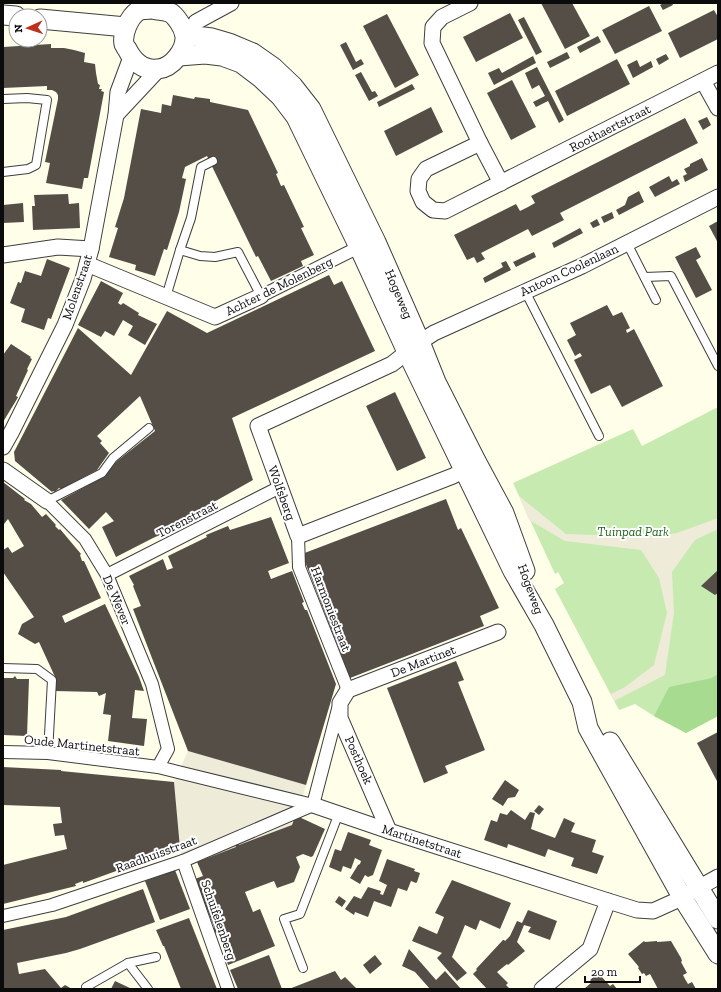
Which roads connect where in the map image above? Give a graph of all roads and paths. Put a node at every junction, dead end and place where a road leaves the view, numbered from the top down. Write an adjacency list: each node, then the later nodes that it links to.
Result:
1 (231, 3): 6 (street)
2 (470, 3): 15 (street)
3 (140, 7): 4 (street); 7 (street)
4 (162, 7): 6 (street)
5 (48, 20): 7 (street)
6 (189, 24): 8 (street); 31 (street, Hogeweg)
7 (127, 43): 9 (street); 14 (street, Molenstraat)
8 (178, 56): 9 (street); 21 (street, Hogeweg)
9 (159, 69): 14 (street)
10 (718, 73): 11 (street, Roothaertstraat)
11 (703, 80): 13 (street); 18 (street, Roothaertstraat)
12 (3, 99): 17 (lane)
13 (718, 108)
14 (116, 115): 22 (street, Molenstraat)
15 (480, 143): 18 (street); 18 (street, Roothaertstraat)
16 (213, 161): 23 (lane)
17 (3, 172)
18 (501, 183)
19 (718, 197): 20 (street, Antoon Coolenlaan)
20 (627, 243): 26 (lane); 27 (street, Antoon Coolenlaan)
21 (359, 247): 28 (street, Achter de Molenberg); 31 (street, Hogeweg)
22 (91, 249): 24 (street); 25 (street, Molenstraat)
23 (180, 250): 28 (lane); 29 (lane)
24 (3, 255)
25 (87, 264): 29 (street, Achter de Molenberg); 35 (street, Molenstraat)
26 (645, 277): 30 (lane); 32 (lane)
27 (525, 291): 31 (street, Antoon Coolenlaan); 34 (lane)
28 (261, 296): 29 (street, Achter de Molenberg)
29 (166, 297)
30 (656, 300)
31 (413, 347): 36 (street, Hogeweg); 38 (street, Wolfsberg)
32 (718, 366)
33 (149, 428): 39 (lane)
34 (598, 436)
35 (3, 447)
36 (470, 465): 40 (street, Wolfsberg); 54 (street, Hogeweg)
37 (3, 470): 39 (street, De Wever)
38 (280, 487): 40 (street, Wolfsberg); 41 (street, Torenstraat)
39 (47, 501): 41 (street, De Wever)
40 (298, 536): 44 (street, Harmoniestraat)
41 (108, 575): 48 (street, De Wever)
42 (498, 632): 44 (street, De Martinet)
43 (3, 668): 47 (lane)
44 (348, 690): 45 (street)
45 (340, 703): 49 (street); 51 (street, Posthoek)
46 (3, 752): 47 (street, Oude Martinetstraat)
47 (48, 753): 48 (street, Oude Martinetstraat)
48 (158, 767): 49 (street, Martinetstraat)
49 (313, 805): 50 (street, Martinetstraat); 52 (street, Raadhuisstraat)
50 (339, 814): 51 (street, Martinetstraat); 61 (lane)
51 (389, 831): 55 (street, Martinetstraat)
52 (183, 861): 56 (street, Raadhuisstraat); 64 (street, Schuifelenberg)
53 (718, 877): 54 (street, Martinetstraat)
54 (690, 892): 55 (street, Martinetstraat); 57 (street); 58 (street)
55 (608, 901): 65 (street)
56 (3, 916)
57 (718, 919)
58 (718, 954)
59 (156, 957): 60 (lane)
60 (128, 963): 62 (lane); 63 (lane)
61 (303, 968)
62 (86, 987)
63 (148, 989)
64 (228, 989)
65 (542, 989)

